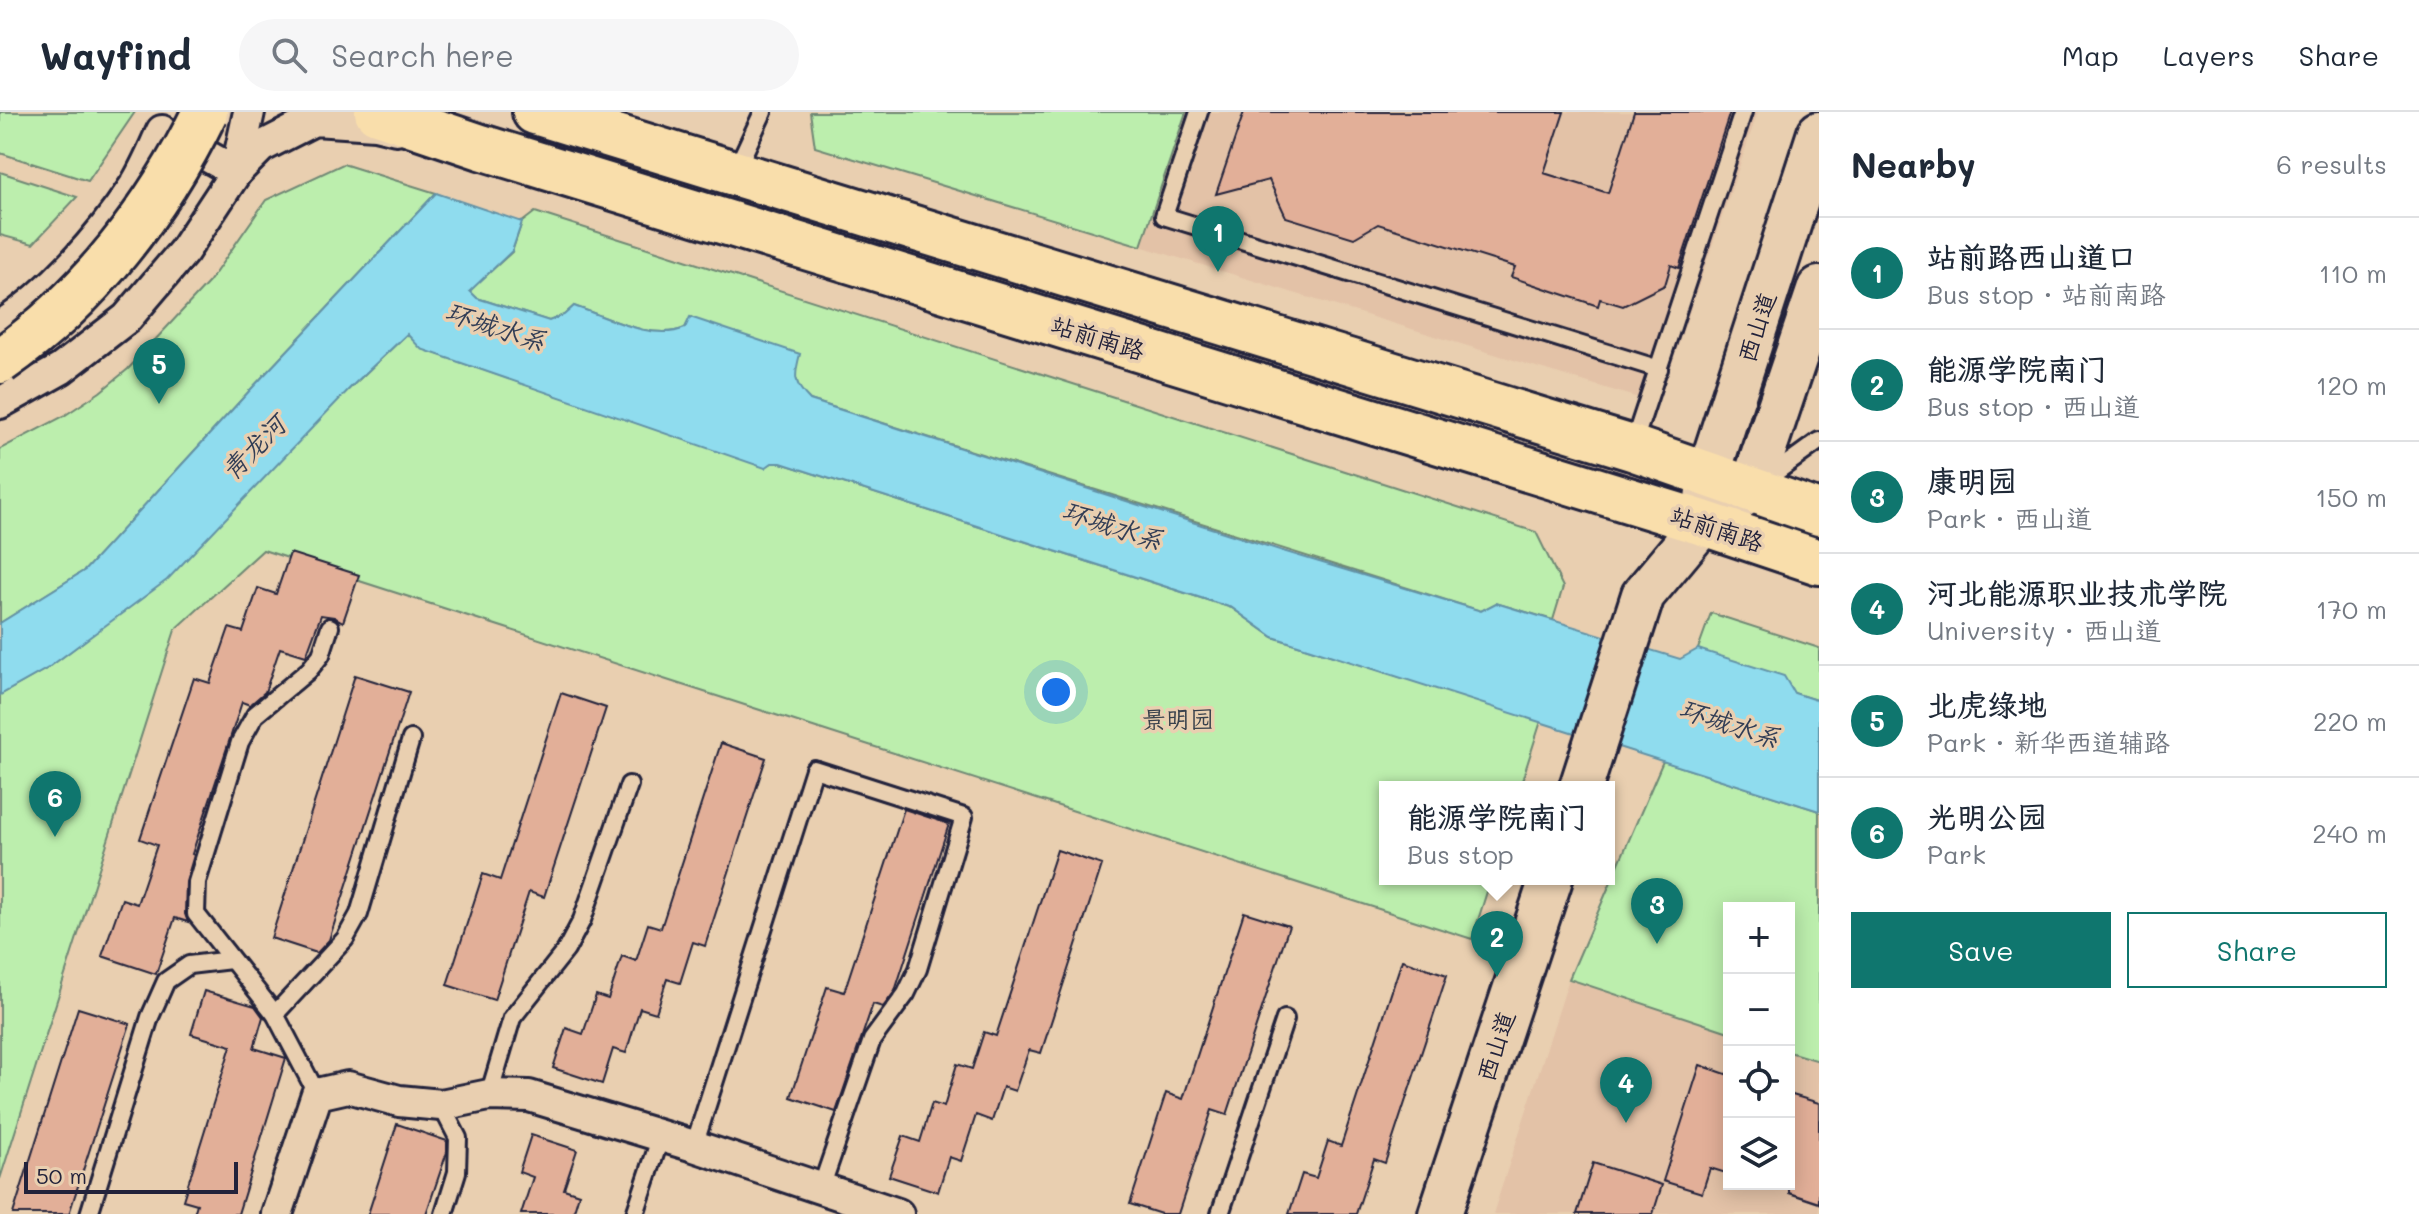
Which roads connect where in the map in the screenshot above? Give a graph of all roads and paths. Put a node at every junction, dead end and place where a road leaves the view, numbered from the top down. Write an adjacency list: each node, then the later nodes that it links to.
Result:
1 (205, 112): 15 (main road, bridge)
2 (249, 112): 11 (street)
3 (377, 112): 10 (main road, 站前南路)
4 (535, 112): 12 (main road, 站前南路)
5 (763, 112): 12 (lane)
6 (1199, 112): 16 (lane)
7 (1743, 112): 16 (lane)
8 (163, 122): 11 (street); 14 (street)
9 (1819, 133): 20 (main road, 西山道)
10 (481, 147): 11 (street); 23 (main road, 站前南路)
11 (236, 172): 17 (street)
12 (734, 175): 19 (main road, 站前南路)
13 (1819, 288): 21 (main road, 西山道)
14 (0, 327)
15 (0, 361)
16 (1659, 369): 19 (lane)
17 (0, 403)
18 (1819, 441): 21 (lane)
19 (1632, 448): 20 (main road, 站前南路)
20 (1709, 472): 21 (main road, 站前南路); 23 (main road, 西山道)
21 (1751, 490): 22 (main road, 站前南路); 23 (main road)
22 (1819, 513)
23 (1703, 523): 24 (main road, 站前南路); 27 (main road)
24 (1819, 562)
25 (330, 627): 30 (lane)
26 (411, 739): 31 (lane)
27 (1584, 781)
28 (629, 785): 34 (lane)
29 (1549, 885): 45 (main road, 西山道)
30 (231, 960): 31 (lane); 39 (lane)
31 (275, 1014): 33 (lane)
32 (1285, 1019): 44 (lane)
33 (317, 1094): 35 (street); 40 (street)
34 (489, 1095): 35 (street); 36 (street)
35 (441, 1105): 41 (lane)
36 (661, 1136): 37 (street); 42 (lane)
37 (694, 1146): 38 (street); 38 (lane)
38 (821, 1188): 43 (street)
39 (89, 1214)
40 (277, 1214)
41 (444, 1214)
42 (635, 1214)
43 (898, 1214)
44 (1220, 1214)
45 (1440, 1214)

